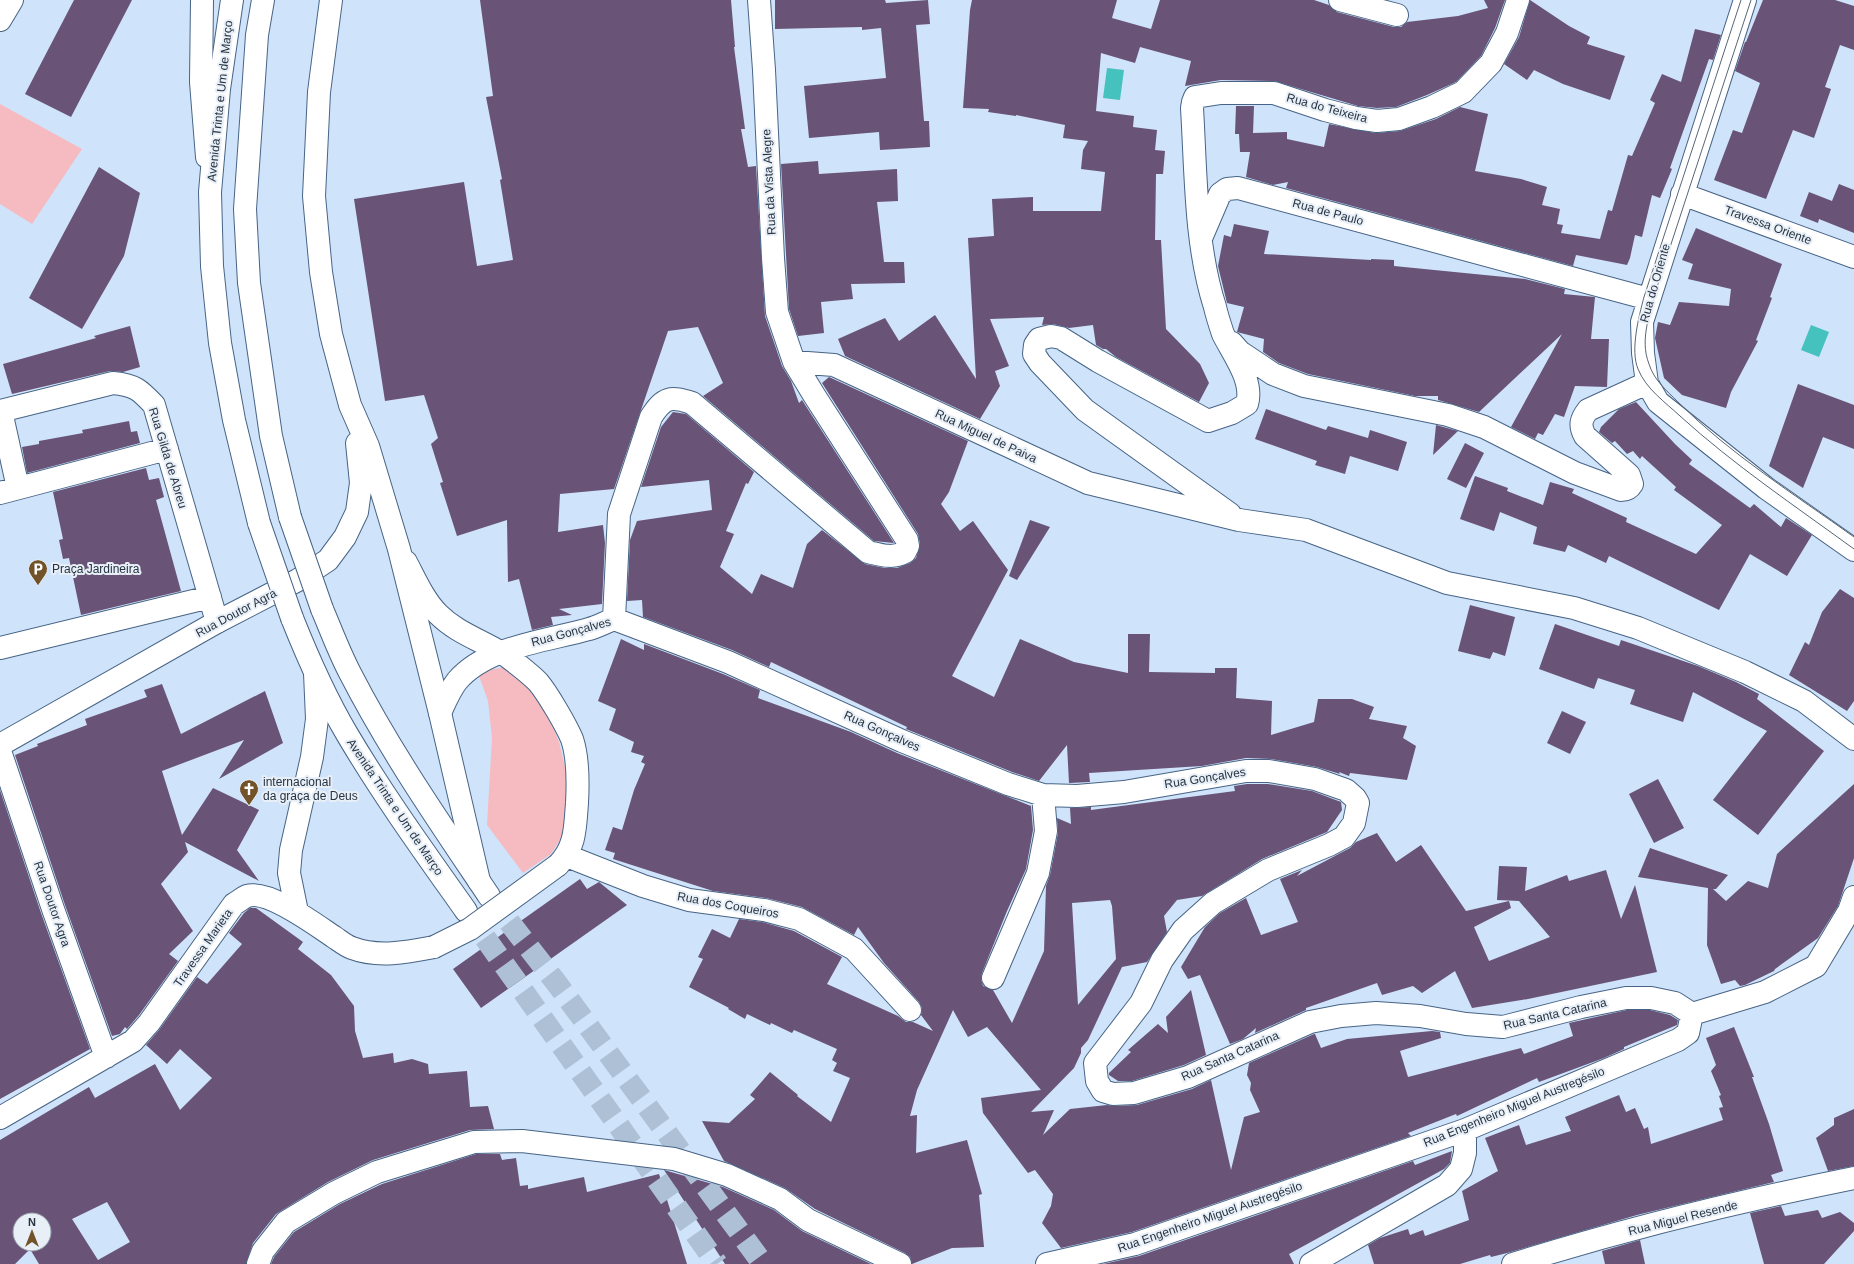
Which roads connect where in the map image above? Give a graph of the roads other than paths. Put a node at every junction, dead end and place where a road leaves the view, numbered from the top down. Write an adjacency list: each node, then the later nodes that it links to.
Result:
1 (12, 0): 11 (street)
2 (202, 0): 12 (street)
3 (232, 0): 12 (street, Avenida Trinta e Um de Março)
4 (263, 0): 33 (street, bridge)
5 (331, 0): 20 (street)
6 (759, 0): 18 (street, Rua da Vista Alegre)
7 (1340, 0): 10 (street)
8 (1518, 0): 14 (street, Rua do Teixeira)
9 (1745, 0): 13 (street, Rua do Oriente)
10 (1397, 15)
11 (0, 20)
12 (210, 192): 32 (street, Avenida Trinta e Um de Março, bridge)
13 (1682, 194): 15 (street, Travessa Oriente); 16 (street, Rua do Oriente)
14 (1201, 240): 16 (street, Rua de Paulo); 17 (street)
15 (1854, 257)
16 (1649, 299): 19 (street, Rua do Oriente)
17 (1222, 332): 19 (street); 24 (street)
18 (794, 362): 24 (street, Rua Miguel de Paiva); 28 (street)
19 (1647, 383): 26 (street, Rua do Oriente)
20 (350, 405): 25 (street); 29 (street, Rua Doutor Agra)
21 (0, 411): 22 (street, Rua Gilda de Abreu); 23 (street)
22 (167, 450): 23 (street); 27 (street, Rua Gilda de Abreu)
23 (9, 490)
24 (1239, 520): 34 (street)
25 (399, 549): 31 (street); 33 (street)
26 (1854, 550)
27 (210, 596): 29 (street, Rua Gilda de Abreu); 30 (street)
28 (614, 619): 31 (street, Rua Gonçalves); 37 (street, Rua Gonçalves)
29 (218, 622): 35 (street, Rua Doutor Agra)
30 (0, 648)
31 (500, 652): 33 (street, Rua Gonçalves); 39 (street)
32 (315, 673): 41 (street, Avenida Trinta e Um de Março); 42 (street)
33 (440, 713)
34 (1854, 739)
35 (0, 745)
36 (0, 751): 46 (street, Rua Doutor Agra)
37 (1044, 795): 38 (street, Rua Gonçalves); 43 (street)
38 (1358, 803): 45 (street, Rua Santa Catarina)
39 (563, 860): 42 (street, bridge); 44 (street, Rua dos Coqueiros)
40 (1854, 898): 45 (street)
41 (466, 911)
42 (297, 912): 46 (street, Travessa Marieta)
43 (993, 978)
44 (910, 1010)
45 (1692, 1014): 48 (street, Rua Engenheiro Miguel Austregésilo)
46 (106, 1057): 47 (street, Travessa Marieta)
47 (0, 1118)
48 (1465, 1130): 52 (street, Rua Engenheiro Miguel Austregésilo); 53 (street)
49 (1854, 1178): 54 (street, Rua Miguel Resende)
50 (258, 1264): 51 (street)
51 (900, 1264)
52 (1047, 1264)
53 (1311, 1264)
54 (1513, 1264)

